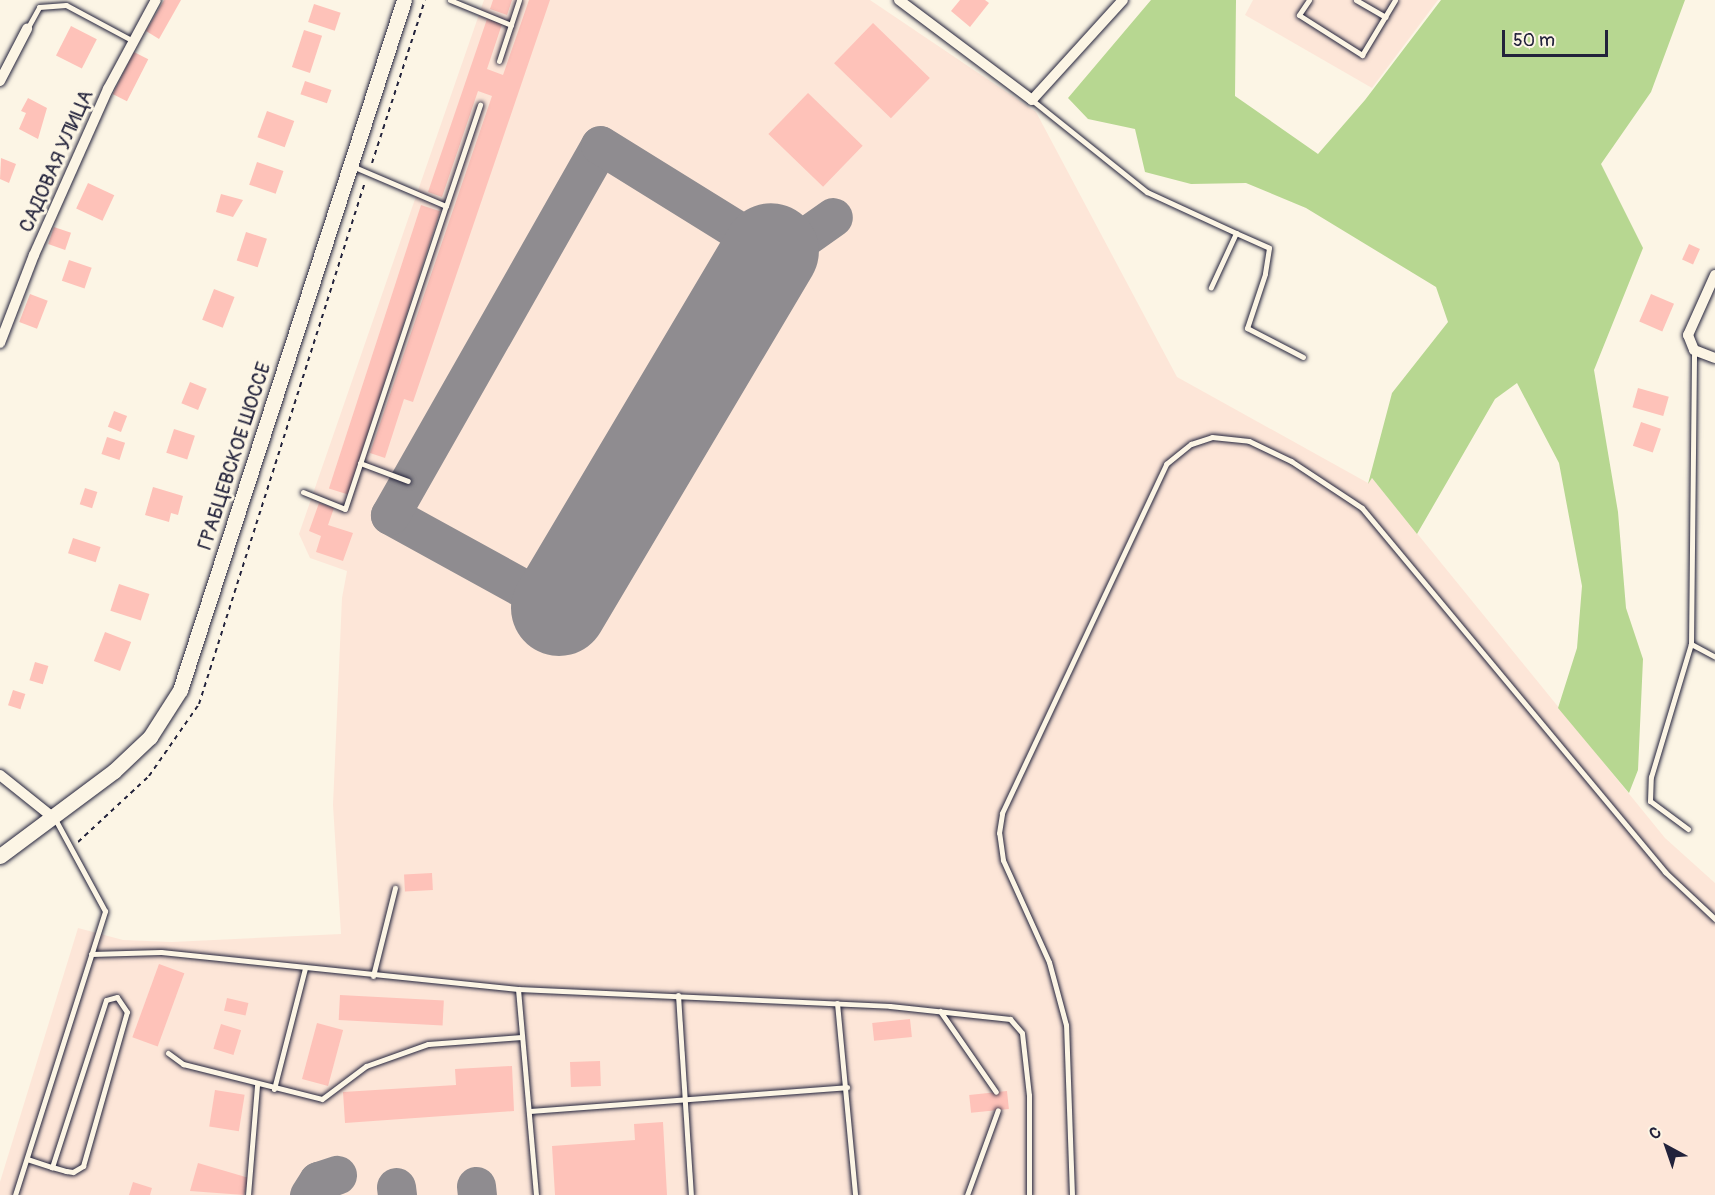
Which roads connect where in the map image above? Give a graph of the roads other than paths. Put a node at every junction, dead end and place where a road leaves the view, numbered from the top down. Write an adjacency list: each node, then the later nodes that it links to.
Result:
1 (44, 0): 11 (lane)
2 (156, 0): 15 (street, САДОВАЯ УЛИЦА)
3 (404, 0): 20 (street, ГРАБЦЕВСКОЕ ШОССЕ)
4 (450, 0): 13 (lane)
5 (519, 0): 13 (lane)
6 (899, 0): 18 (street)
7 (1123, 0): 18 (street)
8 (1309, 0): 12 (lane)
9 (1356, 0): 12 (lane)
10 (1395, 0): 12 (lane)
11 (39, 7): 14 (lane); 15 (lane)
12 (1384, 17)
13 (511, 25): 16 (lane)
14 (27, 29): 17 (street)
15 (133, 41): 25 (street, САДОВАЯ УЛИЦА)
16 (499, 61)
17 (0, 81)
18 (1032, 100): 22 (lane)
19 (480, 105): 21 (lane)
20 (350, 166): 21 (lane); 35 (street, ГРАБЦЕВСКОЕ ШОССЕ)
21 (446, 206): 29 (lane)
22 (1236, 233): 24 (lane); 27 (lane)
23 (1715, 275): 26 (street)
24 (1211, 287)
25 (0, 343)
26 (1694, 350): 28 (street); 32 (lane)
27 (1303, 357)
28 (1715, 358)
29 (360, 463): 30 (lane); 31 (lane)
30 (408, 481)
31 (303, 492)
32 (1691, 644): 33 (lane); 36 (lane)
33 (1715, 657)
34 (0, 775): 35 (street)
35 (55, 819): 37 (street, ГРАБЦЕВСКОЕ ШОССЕ); 40 (lane)
36 (1688, 829)
37 (0, 856)
38 (395, 888): 42 (lane)
39 (1715, 919): 65 (lane)
40 (91, 954): 41 (lane); 56 (lane)
41 (305, 968): 42 (lane); 51 (lane)
42 (373, 976): 43 (lane)
43 (518, 989): 44 (lane); 47 (lane)
44 (678, 995): 45 (lane); 53 (lane)
45 (837, 1003): 46 (lane); 50 (lane)
46 (940, 1011): 52 (lane); 64 (lane)
47 (522, 1037): 51 (lane); 55 (lane)
48 (168, 1053): 49 (lane)
49 (257, 1085): 51 (lane); 59 (lane)
50 (847, 1087): 53 (lane); 62 (lane)
51 (274, 1089)
52 (996, 1092)
53 (682, 1101): 55 (lane); 61 (lane)
54 (998, 1110): 63 (lane)
55 (529, 1111): 60 (lane)
56 (27, 1159): 57 (lane); 58 (lane)
57 (52, 1167): 57 (lane)
58 (15, 1195)
59 (248, 1195)
60 (536, 1195)
61 (691, 1195)
62 (855, 1195)
63 (967, 1195)
64 (1029, 1195)
65 (1072, 1195)

